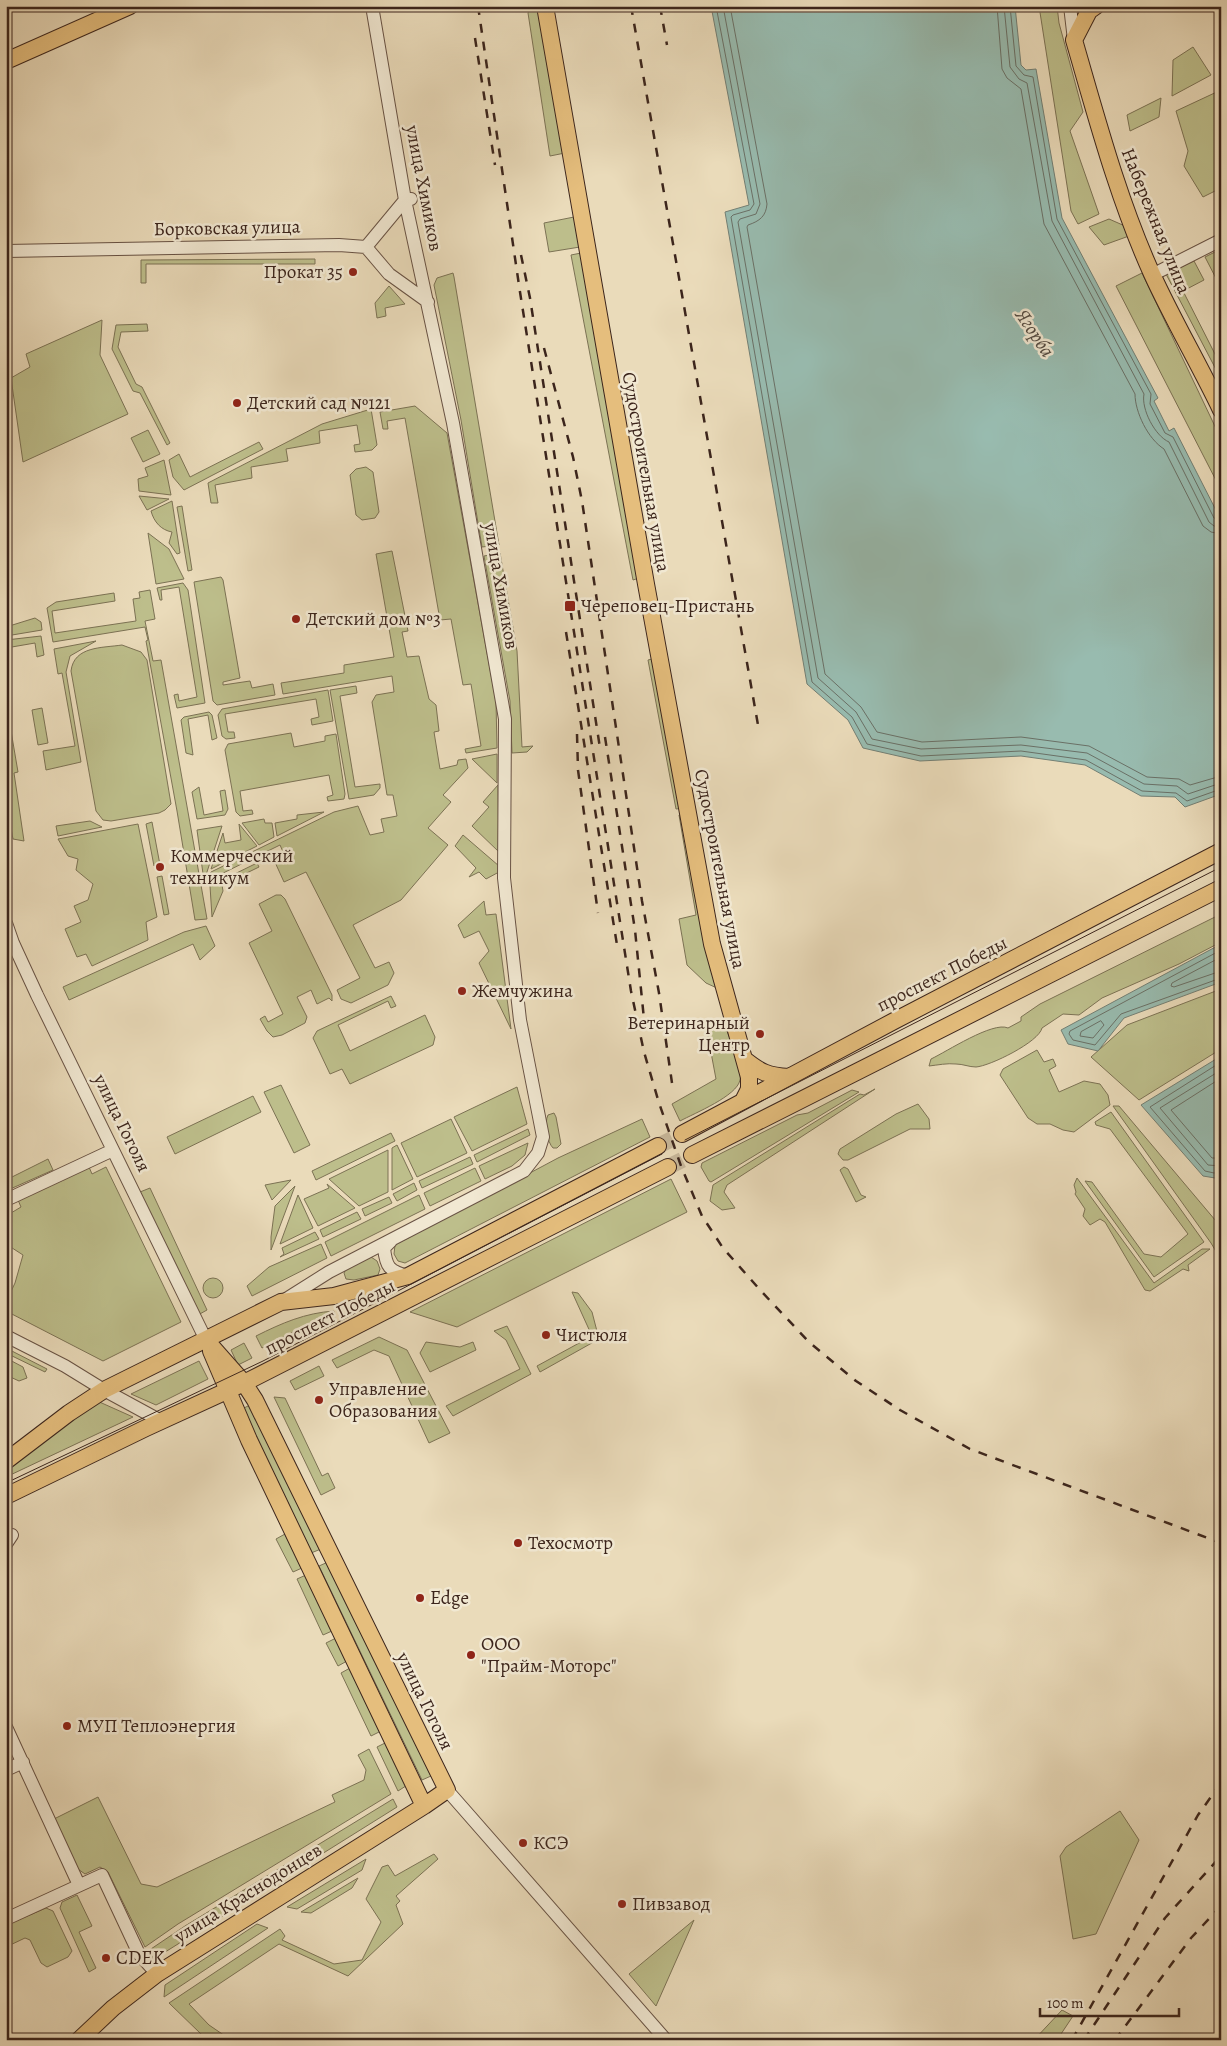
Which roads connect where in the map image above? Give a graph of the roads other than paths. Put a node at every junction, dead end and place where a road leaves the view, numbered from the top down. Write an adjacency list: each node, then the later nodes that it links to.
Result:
1 (130, 6): 7 (main road)
2 (372, 6): 8 (street, улица Химиков)
3 (546, 6): 18 (main road, Судостроительная улица)
4 (1070, 6): 6 (street)
5 (1096, 6): 6 (main road)
6 (1074, 40): 12 (main road, Набережная улица)
7 (6, 61)
8 (409, 200): 10 (street); 13 (street, улица Химиков)
9 (1221, 240): 12 (street)
10 (366, 247): 11 (street, Борковская улица); 13 (street)
11 (6, 251)
12 (1152, 275): 14 (main road, Набережная улица)
13 (428, 302): 27 (street, улица Химиков)
14 (1221, 410)
15 (1221, 851): 19 (main road, проспект Победы)
16 (1221, 888): 24 (main road)
17 (6, 923): 23 (street, улица Гоголя)
18 (744, 1059): 19 (main road); 20 (main road, Судостроительная улица)
19 (789, 1077): 20 (main road, проспект Победы)
20 (743, 1101): 21 (main road, проспект Победы)
21 (682, 1134)
22 (658, 1146): 28 (main road, проспект Победы)
23 (114, 1150): 26 (street); 31 (street, улица Гоголя)
24 (692, 1154)
25 (668, 1167): 32 (main road, проспект Победы)
26 (6, 1200)
27 (391, 1241): 28 (street); 29 (street)
28 (408, 1276): 29 (main road, проспект Победы)
29 (281, 1302): 31 (main road, проспект Победы)
30 (6, 1336): 33 (street)
31 (206, 1340): 32 (main road, улица Гоголя); 33 (main road, проспект Победы); 34 (main road, улица Гоголя)
32 (244, 1383): 34 (main road, проспект Победы); 38 (main road, улица Гоголя)
33 (104, 1390): 35 (street); 36 (main road, проспект Победы)
34 (227, 1391): 35 (main road, проспект Победы); 39 (main road, улица Гоголя)
35 (161, 1421): 37 (main road, проспект Победы)
36 (6, 1461)
37 (6, 1496)
38 (330, 1552): 39 (main road); 43 (main road, улица Гоголя)
39 (308, 1563): 44 (main road, улица Гоголя)
40 (6, 1726): 41 (street)
41 (23, 1762): 42 (street); 45 (street)
42 (6, 1770)
43 (446, 1790): 44 (main road, улица Краснодонцев); 49 (street, улица Гоголя)
44 (424, 1806): 47 (main road, улица Краснодонцев)
45 (78, 1886): 46 (street); 47 (street)
46 (6, 1919)
47 (157, 1974): 48 (main road, улица Краснодонцев)
48 (79, 2040)
49 (666, 2040)

